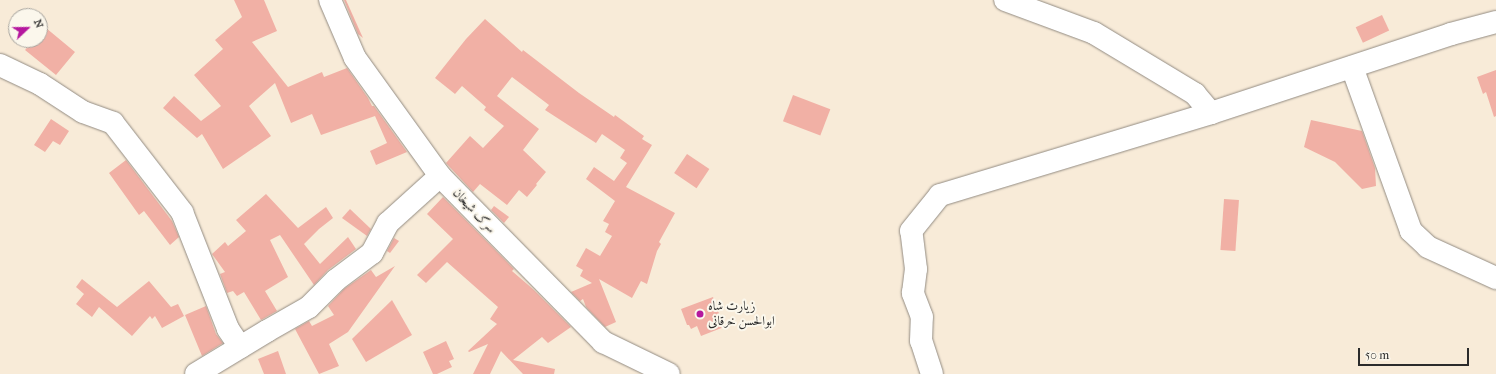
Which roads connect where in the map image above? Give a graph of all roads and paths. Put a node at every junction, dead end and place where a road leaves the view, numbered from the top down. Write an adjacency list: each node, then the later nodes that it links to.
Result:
1 (330, 0): 9 (street, سرک شیخان)
2 (1005, 0): 8 (street)
3 (1496, 22): 5 (street)
4 (1496, 33): 5 (street)
5 (1451, 34): 7 (street)
6 (0, 65): 11 (street)
7 (1352, 67): 8 (street); 10 (street)
8 (1211, 113): 14 (street)
9 (440, 176): 11 (street); 13 (street, سرک شیخان)
10 (1496, 278)
11 (240, 347): 12 (street)
12 (196, 374)
13 (669, 374)
14 (932, 374)

